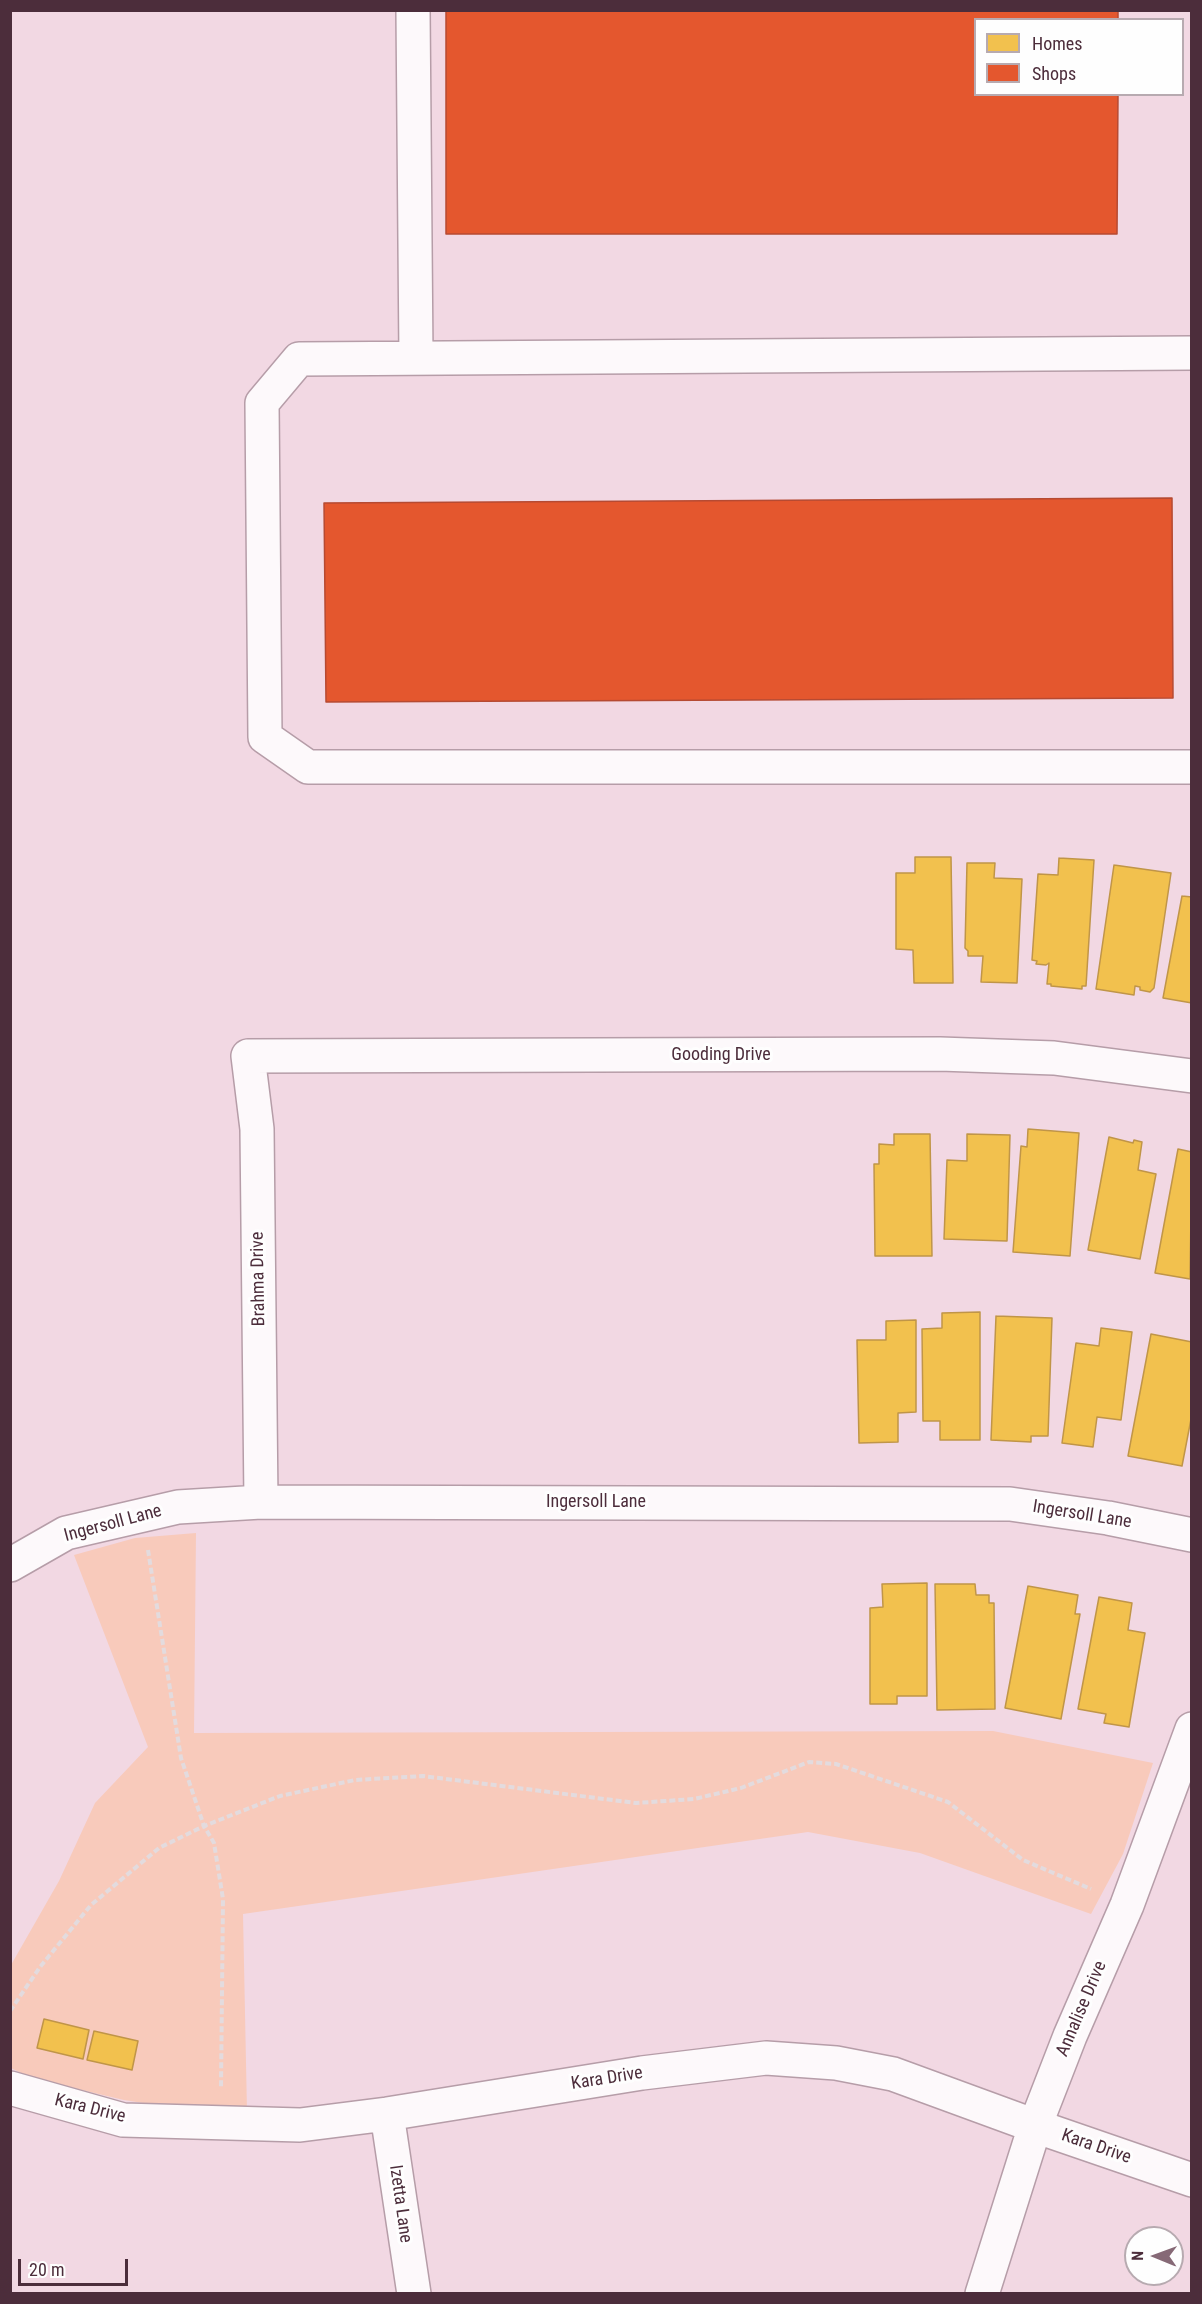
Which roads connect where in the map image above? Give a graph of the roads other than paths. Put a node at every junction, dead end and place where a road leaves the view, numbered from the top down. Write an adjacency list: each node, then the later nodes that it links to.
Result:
1 (413, 10): 3 (street)
2 (1191, 353): 3 (street)
3 (416, 358): 4 (street)
4 (1191, 767)
5 (248, 1056): 6 (street, Gooding Drive); 7 (street, Brahma Drive)
6 (1191, 1076)
7 (261, 1502): 8 (street, Ingersoll Lane); 9 (street, Ingersoll Lane)
8 (1191, 1535)
9 (10, 1565)
10 (1191, 1729): 13 (street, Annalise Drive)
11 (10, 2088): 12 (street, Kara Drive)
12 (387, 2114): 13 (street, Kara Drive); 15 (street, Izetta Lane)
13 (1035, 2126): 14 (street, Kara Drive); 16 (street, Annalise Drive)
14 (1191, 2180)
15 (414, 2294)
16 (982, 2294)

